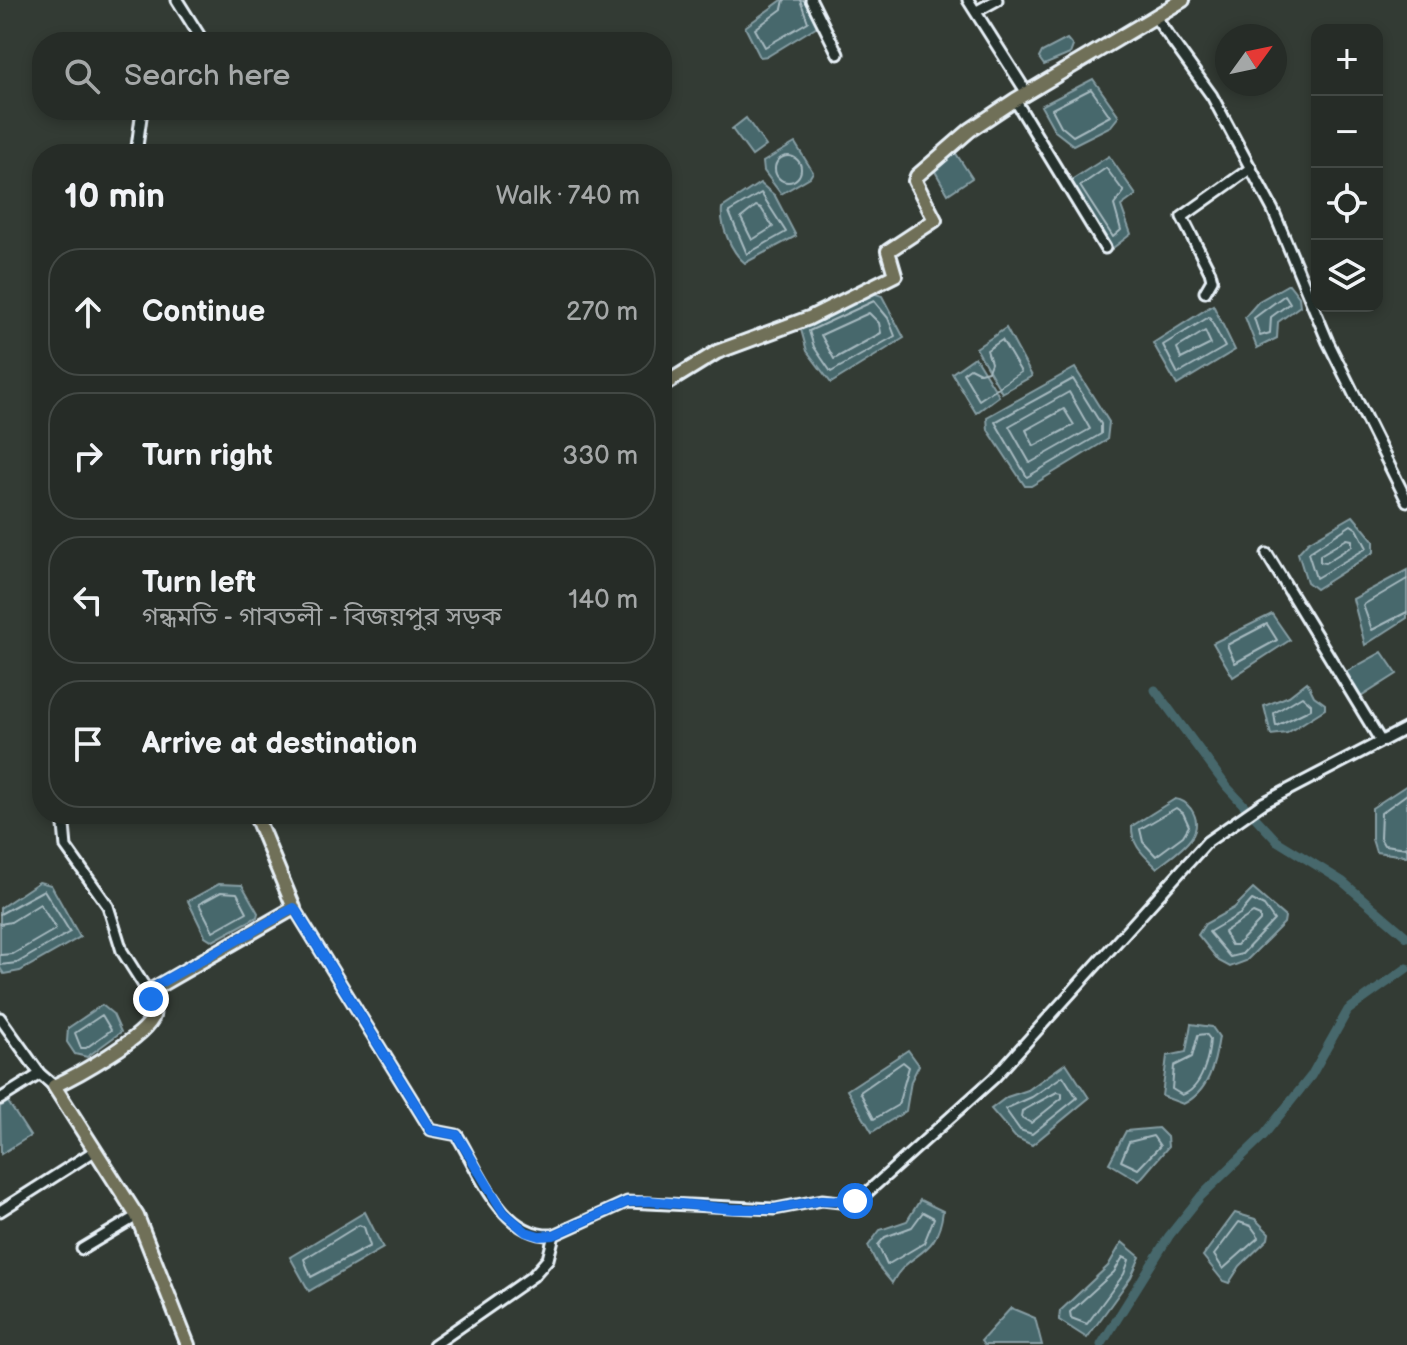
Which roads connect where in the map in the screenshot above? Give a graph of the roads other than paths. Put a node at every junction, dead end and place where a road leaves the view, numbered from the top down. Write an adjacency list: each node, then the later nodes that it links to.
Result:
1 (177, 0): 8 (street)
2 (811, 0): 9 (street)
3 (968, 0): 6 (street)
4 (997, 0): 6 (street)
5 (1183, 0): 7 (main road)
6 (977, 11): 10 (street)
7 (1155, 17): 10 (main road); 13 (street)
8 (197, 32)
9 (838, 54)
10 (1021, 96): 14 (street); 16 (main road)
11 (141, 120): 12 (street)
12 (137, 144)
13 (1251, 168): 15 (street); 17 (street)
14 (1105, 248)
15 (1205, 292)
16 (672, 380)
17 (1407, 501)
18 (1267, 554): 20 (street)
19 (1407, 728): 20 (street)
20 (1380, 740): 32 (street)
21 (64, 824): 24 (street)
22 (259, 824): 23 (main road)
23 (294, 908): 24 (main road); 32 (street)
24 (148, 992): 27 (main road)
25 (0, 1018): 26 (street)
26 (40, 1074): 27 (street); 28 (street)
27 (54, 1086): 29 (main road)
28 (0, 1099)
29 (96, 1150): 30 (street); 31 (main road)
30 (0, 1211)
31 (137, 1216): 33 (street); 34 (main road)
32 (554, 1235): 35 (street)
33 (82, 1249)
34 (188, 1345)
35 (434, 1345)

